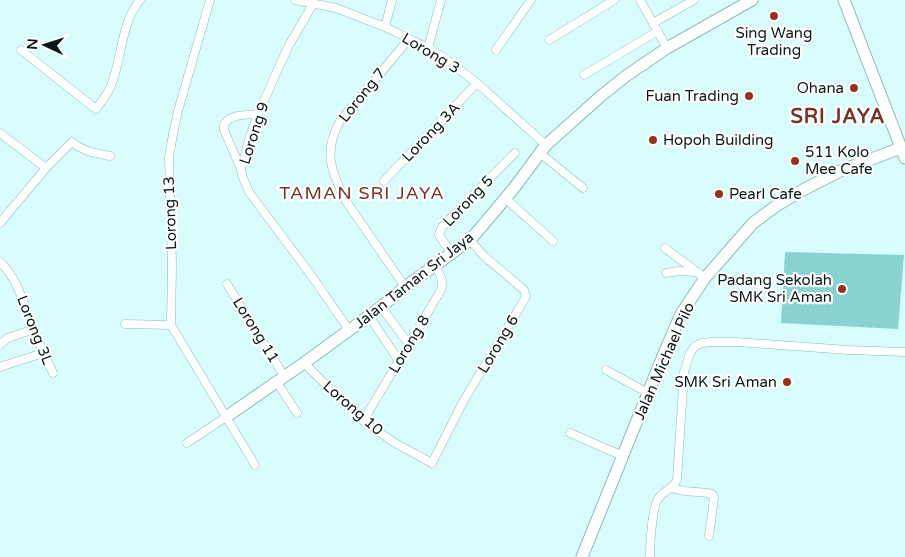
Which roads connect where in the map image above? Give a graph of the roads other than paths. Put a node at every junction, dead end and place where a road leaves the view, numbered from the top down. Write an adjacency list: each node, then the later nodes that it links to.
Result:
1 (140, 0): 22 (street)
2 (210, 0): 51 (street, Lorong 13)
3 (295, 0): 13 (street, Lorong 3)
4 (339, 0): 14 (street)
5 (392, 0): 16 (street)
6 (441, 0): 20 (street)
7 (531, 0): 23 (street)
8 (614, 0): 19 (street)
9 (640, 0): 15 (street)
10 (694, 0): 15 (street)
11 (752, 0): 21 (street, Jalan Taman Sri Jaya)
12 (844, 0): 30 (street)
13 (313, 4): 14 (street, Lorong 3); 26 (street, Lorong 9)
14 (336, 8): 16 (street, Lorong 3)
15 (653, 23): 17 (street)
16 (385, 27): 18 (street, Lorong 3)
17 (658, 31): 21 (street); 24 (street)
18 (409, 39): 20 (street, Lorong 3); 47 (street, Lorong 7)
19 (550, 40)
20 (428, 48): 25 (street, Lorong 3)
21 (667, 48): 28 (street, Jalan Taman Sri Jaya)
22 (21, 50)
23 (496, 50)
24 (584, 76)
25 (478, 83): 28 (street, Lorong 3); 34 (street, Lorong 3A)
26 (258, 114): 33 (street, Lorong 9); 33 (street)
27 (0, 132): 32 (street)
28 (543, 150): 35 (street, Lorong 3); 36 (street, Jalan Taman Sri Jaya)
29 (515, 153): 41 (street, Lorong 5)
30 (903, 153): 45 (street, Jalan Michael Pilo)
31 (110, 156): 32 (street)
32 (46, 168): 37 (street)
33 (241, 169): 53 (street, Lorong 9)
34 (384, 181)
35 (583, 188)
36 (505, 198): 38 (street, Jalan Taman Sri Jaya); 39 (street)
37 (0, 223)
38 (470, 240): 41 (street, Jalan Taman Sri Jaya); 71 (street, Lorong 6)
39 (553, 241)
40 (664, 248): 45 (street)
41 (451, 253): 43 (street, Jalan Taman Sri Jaya)
42 (0, 262): 52 (street, Lorong 3L)
43 (435, 265): 47 (street, Jalan Taman Sri Jaya); 55 (street, Lorong 8)
44 (666, 273): 45 (street)
45 (700, 275): 64 (street, Jalan Michael Pilo)
46 (227, 284): 63 (street, Lorong 11)
47 (405, 287): 48 (street, Jalan Taman Sri Jaya)
48 (381, 307): 49 (street, Jalan Taman Sri Jaya); 55 (street)
49 (368, 316): 53 (street, Jalan Taman Sri Jaya); 58 (street)
50 (125, 324): 51 (street)
51 (171, 324): 66 (street)
52 (34, 329): 54 (street); 57 (street, Lorong 3L)
53 (349, 330): 59 (street, Jalan Taman Sri Jaya)
54 (0, 344)
55 (409, 344): 58 (street, Lorong 8)
56 (905, 352): 73 (street)
57 (44, 353): 60 (street); 62 (street, Lorong 3L)
58 (399, 361): 67 (street, Lorong 8)
59 (304, 363): 63 (street, Jalan Taman Sri Jaya); 67 (street, Lorong 10)
60 (0, 367)
61 (606, 370): 64 (street)
62 (53, 373)
63 (280, 378): 65 (street, Lorong 11); 66 (street, Jalan Taman Sri Jaya)
64 (648, 393): 70 (street, Jalan Michael Pilo)
65 (297, 414)
66 (226, 417): 69 (street); 72 (street)
67 (363, 421): 71 (street, Lorong 10)
68 (570, 433): 70 (street)
69 (187, 443)
70 (623, 456): 75 (street, Jalan Michael Pilo)
71 (432, 463)
72 (255, 465)
73 (671, 488): 74 (street); 76 (street)
74 (709, 536)
75 (582, 557)
76 (650, 557)

